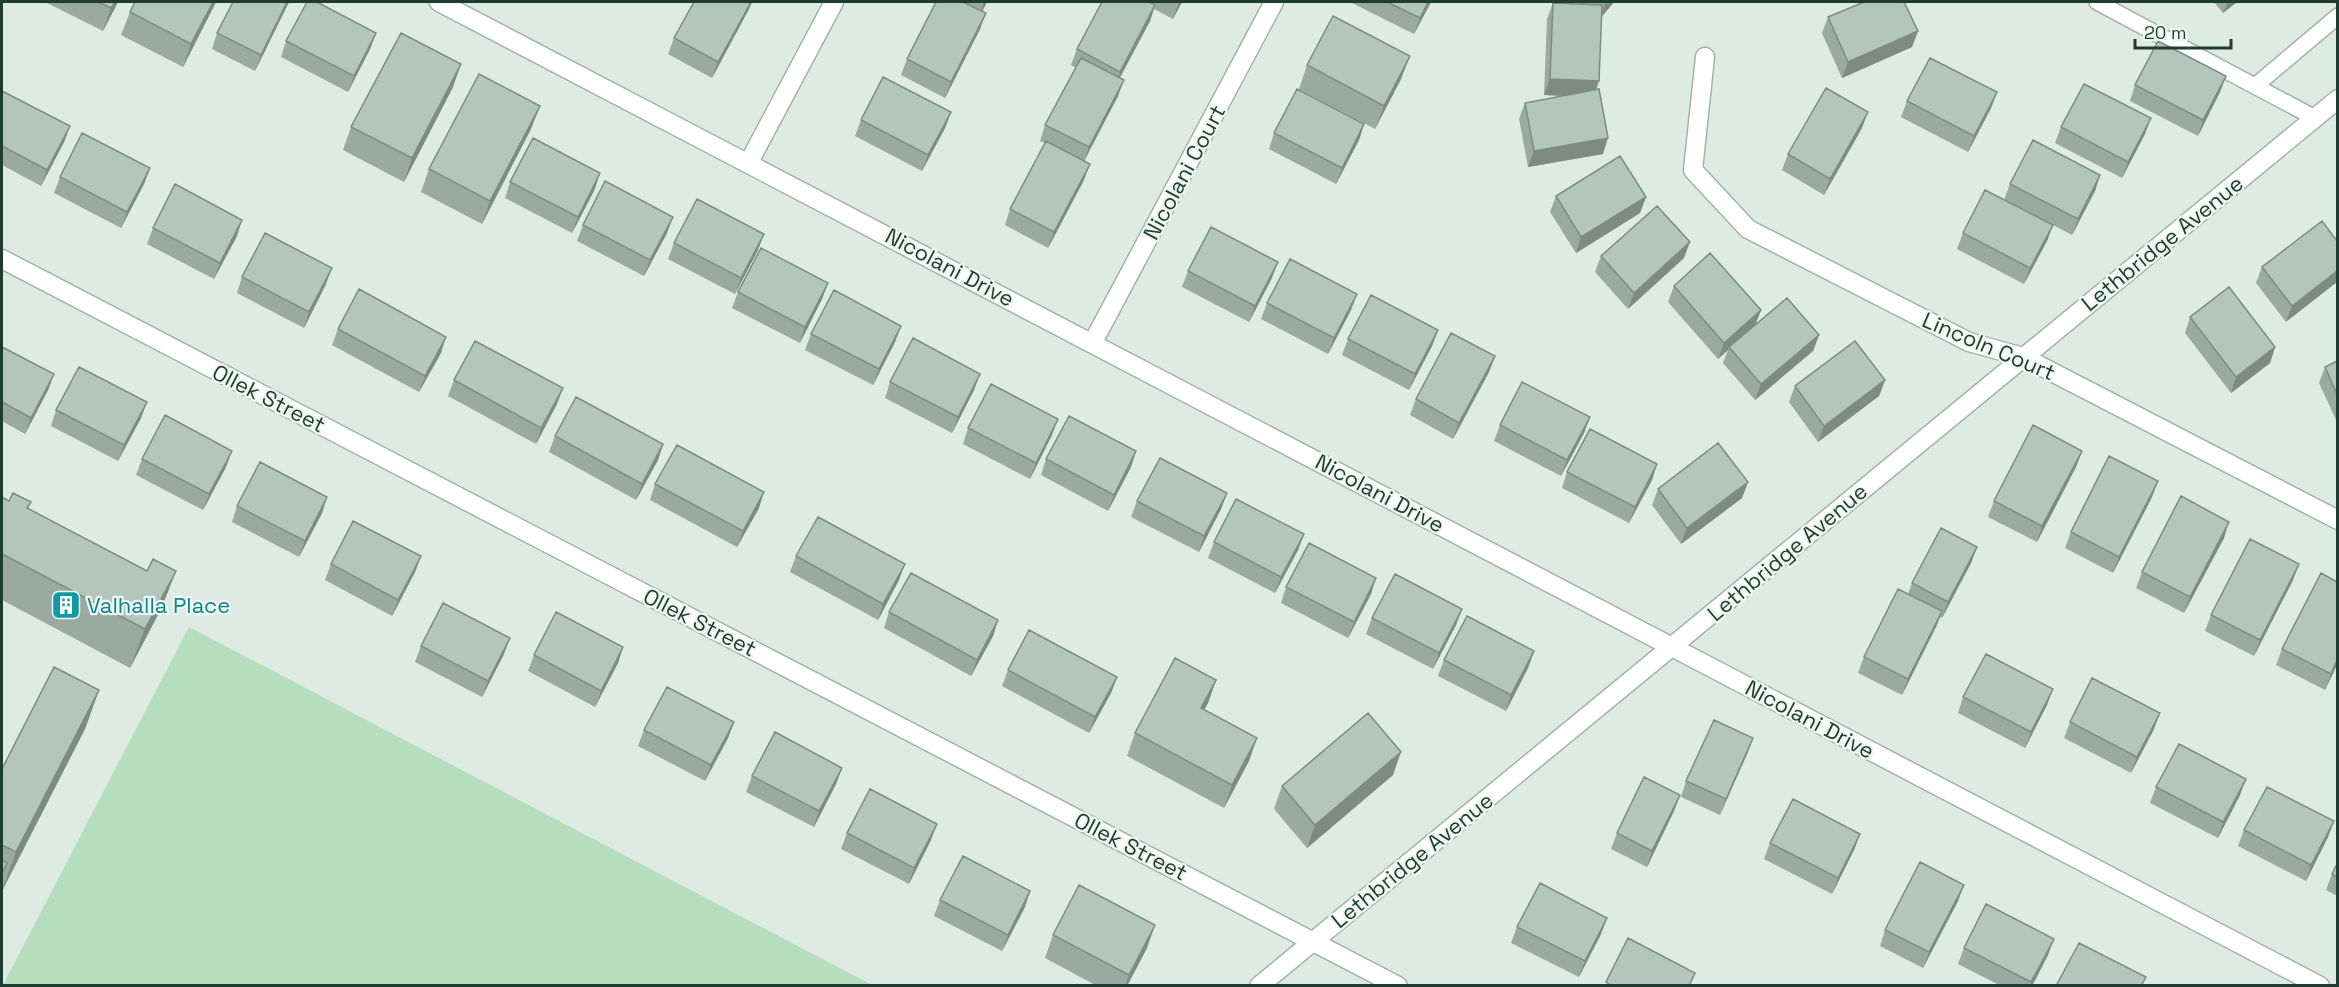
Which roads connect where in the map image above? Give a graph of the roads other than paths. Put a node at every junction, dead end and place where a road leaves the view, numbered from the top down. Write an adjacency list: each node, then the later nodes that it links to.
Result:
1 (439, 2): 10 (street, Nicolani Drive)
2 (834, 2): 10 (street)
3 (1274, 2): 12 (street, Nicolani Court)
4 (2097, 2): 7 (lane)
5 (2337, 16): 7 (lane)
6 (1705, 57): 13 (street, Lincoln Court)
7 (2255, 86): 9 (lane)
8 (2337, 99): 9 (street, Lethbridge Avenue)
9 (2315, 118): 13 (street, Lethbridge Avenue)
10 (749, 162): 12 (street, Nicolani Drive)
11 (2, 259): 16 (street, Ollek Street)
12 (1093, 342): 15 (street, Nicolani Drive)
13 (2024, 357): 14 (street, Lincoln Court); 15 (street, Lethbridge Avenue)
14 (2337, 520)
15 (1672, 646): 16 (street, Lethbridge Avenue); 19 (street, Nicolani Drive)
16 (1313, 941): 17 (street, Lethbridge Avenue); 18 (street, Ollek Street)
17 (1259, 986)
18 (1398, 986)
19 (2320, 986)

